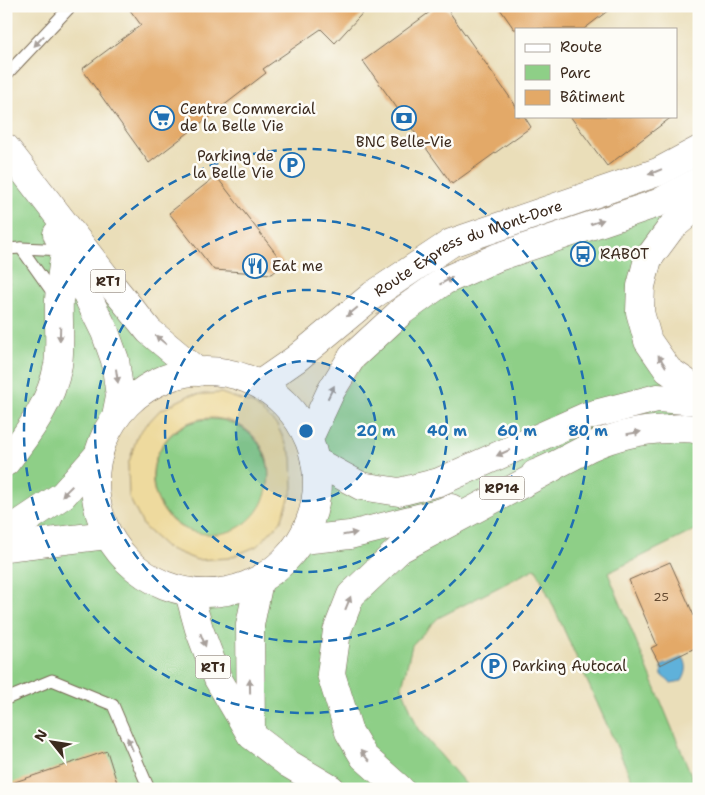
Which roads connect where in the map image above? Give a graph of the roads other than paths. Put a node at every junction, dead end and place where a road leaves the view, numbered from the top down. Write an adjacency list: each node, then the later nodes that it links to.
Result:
1 (72, 6): 2 (lane, one-way to 2)
2 (6, 75)
3 (6, 148): 5 (main road, RT1)
4 (699, 150): 13 (main road, Route Express du Mont-Dore, one-way to 13)
5 (30, 179): 10 (main road, RT1); 12 (main road, RT1, one-way to 5)
6 (699, 181): 18 (main road, Route Express du Mont-Dore, one-way to 6)
7 (699, 204): 14 (main road, one-way to 7)
8 (21, 248): 9 (lane); 10 (lane); 11 (lane)
9 (6, 249)
10 (65, 250): 11 (main road); 16 (main road, RT1, one-way to 16)
11 (59, 301): 20 (main road, one-way to 20)
12 (198, 372): 13 (main road); 16 (main road)
13 (260, 384): 18 (main road)
14 (699, 391)
15 (699, 401): 18 (main road, RP14, one-way to 18)
16 (116, 416): 19 (main road)
17 (699, 430): 21 (main road, RP14, one-way to 17)
18 (313, 449): 24 (main road)
19 (99, 454): 22 (main road, one-way to 22); 23 (main road)
20 (6, 462)
21 (552, 468): 24 (main road, RP14, one-way to 21); 32 (main road, one-way to 21)
22 (6, 529)
23 (107, 535): 25 (main road); 27 (main road)
24 (302, 540): 26 (main road)
25 (6, 547)
26 (259, 581): 27 (main road); 29 (main road, RT1, one-way to 26)
27 (189, 593): 29 (main road, RT1, one-way to 29)
28 (6, 699): 30 (lane, one-way to 28)
29 (251, 735): 31 (main road, RT1)
30 (149, 789)
31 (331, 789)
32 (400, 789)

